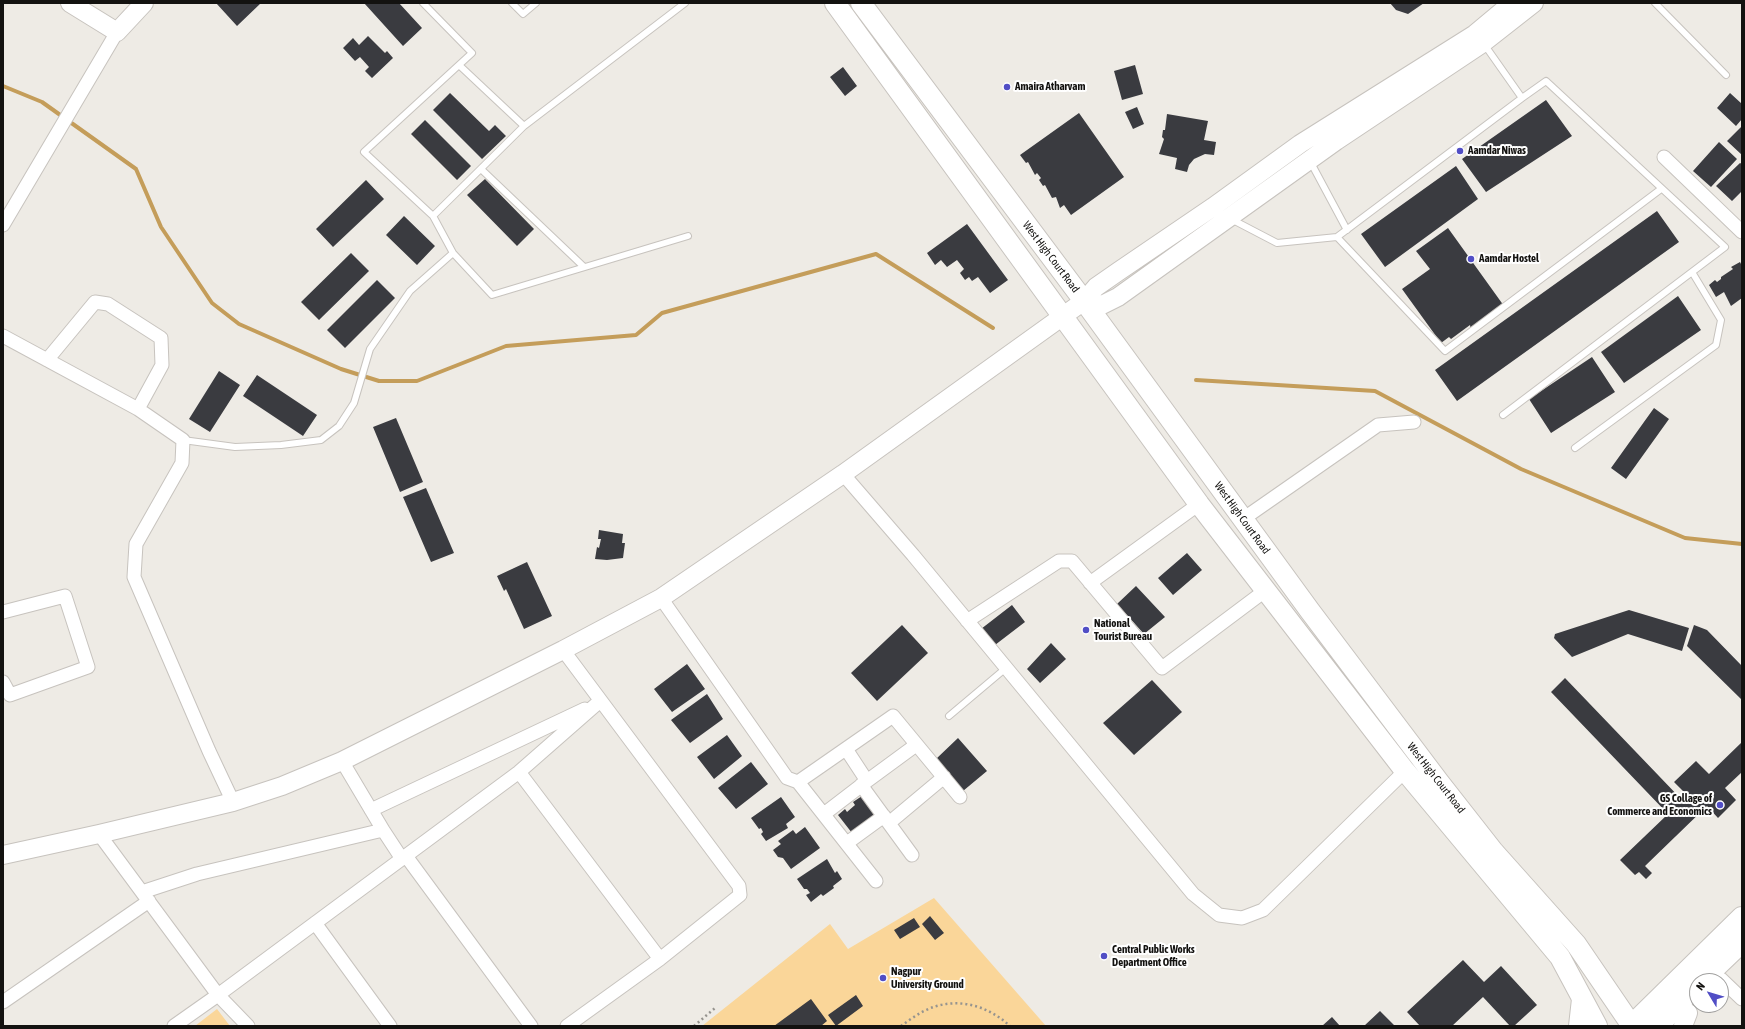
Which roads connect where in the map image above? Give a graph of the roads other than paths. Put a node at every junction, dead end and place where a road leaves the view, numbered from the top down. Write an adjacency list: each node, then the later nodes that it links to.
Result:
1 (70, 3): 12 (main road)
2 (144, 3): 12 (main road)
3 (423, 3): 14 (lane)
4 (512, 3): 5 (lane)
5 (536, 3)
6 (686, 3): 17 (lane)
7 (835, 3): 33 (main road, West High Court Road)
8 (860, 3): 32 (main road, West High Court Road)
9 (1512, 3): 13 (main road)
10 (1534, 3): 13 (main road)
11 (1655, 3): 15 (lane)
12 (117, 32): 24 (street)
13 (1479, 38): 16 (lane); 19 (main road); 32 (main road)
14 (459, 65): 17 (lane); 22 (lane)
15 (1726, 75)
16 (1522, 98): 21 (lane); 25 (lane)
17 (524, 126): 20 (lane)
18 (1664, 157): 26 (street)
19 (1309, 160): 23 (main road); 25 (lane)
20 (481, 169): 22 (lane); 30 (lane)
21 (1661, 189): 28 (lane); 31 (lane)
22 (433, 216): 29 (lane)
23 (1228, 218): 28 (lane); 32 (main road)
24 (3, 225)
25 (1347, 230): 28 (lane)
26 (1742, 232)
27 (688, 236): 30 (lane)
28 (1337, 237)
29 (453, 253): 30 (lane); 39 (lane)
30 (584, 268)
31 (1692, 272): 37 (lane); 40 (lane)
32 (1084, 301): 33 (main road); 43 (main road, West High Court Road)
33 (1062, 316): 41 (main road); 42 (main road, West High Court Road)
34 (3, 336): 35 (street)
35 (47, 360): 36 (street); 36 (street)
36 (138, 409): 39 (street)
37 (1504, 415)
38 (1414, 422): 43 (street)
39 (182, 440): 63 (street)
40 (1575, 448)
41 (843, 474): 46 (main road); 48 (street)
42 (1199, 504): 44 (street); 45 (main road, West High Court Road)
43 (1243, 519): 98 (main road, West High Court Road)
44 (1090, 582): 45 (street); 48 (street)
45 (1266, 590): 57 (main road, West High Court Road)
46 (660, 598): 49 (main road); 60 (street)
47 (3, 612): 51 (street)
48 (967, 621): 50 (street)
49 (563, 650): 52 (street); 56 (main road)
50 (1006, 668): 53 (lane); 57 (street)
51 (3, 682)
52 (596, 704): 58 (street); 64 (street); 79 (street)
53 (949, 716)
54 (916, 745): 55 (street); 59 (street); 61 (street)
55 (846, 749): 60 (street); 61 (street)
56 (342, 761): 63 (main road); 64 (street)
57 (1405, 771): 87 (main road, West High Court Road)
58 (519, 772): 72 (street); 79 (street)
59 (944, 777): 62 (street); 66 (street)
60 (798, 782): 65 (street)
61 (864, 783): 65 (street); 66 (street)
62 (960, 797)
63 (232, 802): 68 (main road)
64 (371, 810): 67 (street)
65 (824, 814): 69 (street)
66 (886, 820): 69 (street); 70 (street)
67 (382, 830): 72 (street); 74 (street)
68 (99, 834): 71 (main road); 74 (street)
69 (847, 843): 73 (street)
70 (912, 854)
71 (3, 855)
72 (404, 857): 76 (street); 94 (street)
73 (876, 880)
74 (145, 896): 86 (street); 89 (street)
75 (1742, 918): 98 (highway)
76 (315, 923): 86 (street); 93 (street)
77 (1742, 941): 81 (highway)
78 (1742, 951): 82 (highway)
79 (660, 959): 95 (street)
80 (1742, 960): 83 (highway)
81 (1708, 973)
82 (1723, 973)
83 (1726, 973)
84 (1729, 990): 88 (street)
85 (1689, 992): 99 (highway)
86 (218, 995): 91 (street); 92 (street)
87 (1581, 999): 96 (main road); 97 (main road, West High Court Road)
88 (1742, 1000)
89 (3, 1002)
90 (1688, 1013): 100 (highway)
91 (174, 1026)
92 (248, 1026)
93 (390, 1026)
94 (532, 1026)
95 (567, 1026)
96 (1578, 1026)
97 (1597, 1026)
98 (1632, 1026)
99 (1657, 1026)
100 (1667, 1026)

